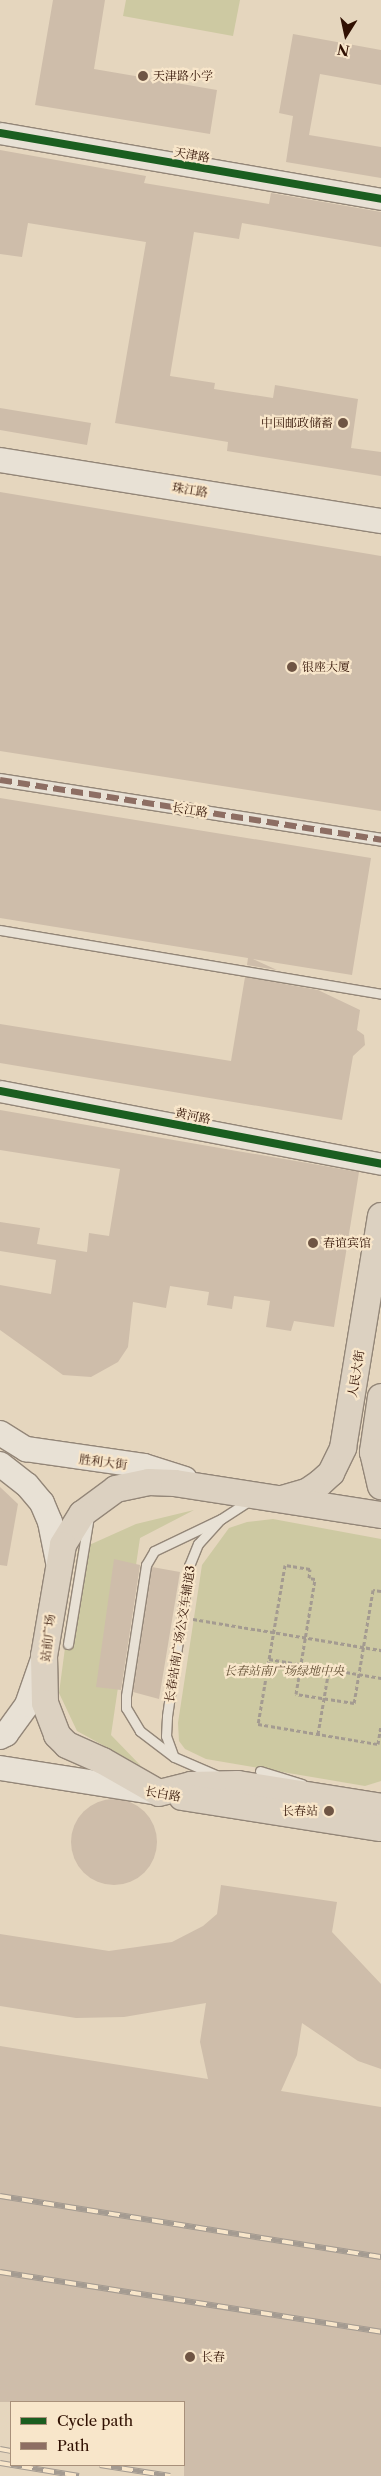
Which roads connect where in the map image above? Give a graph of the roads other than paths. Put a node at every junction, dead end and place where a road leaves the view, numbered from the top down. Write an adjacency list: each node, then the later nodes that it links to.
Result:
1 (0, 133): 2 (street, 天津路)
2 (381, 199)
3 (0, 460): 4 (main road, 珠江路)
4 (381, 521)
5 (0, 780): 6 (street, 长江路)
6 (381, 840)
7 (0, 930): 8 (lane)
8 (381, 994)
9 (0, 1091): 10 (street, 黄河路)
10 (381, 1164)
11 (381, 1216): 17 (main road, 人民大街)
12 (381, 1397): 15 (main road)
13 (0, 1433): 16 (main road, 胜利大街)
14 (0, 1464): 21 (main road)
15 (381, 1486)
16 (208, 1488): 17 (main road, 站前广场); 18 (main road, 站前广场)
17 (269, 1498): 19 (main road, 站前广场); 20 (lane)
18 (99, 1499): 21 (main road, 站前广场); 22 (lane)
19 (381, 1516)
20 (221, 1519): 25 (lane, 长春站南广场公交车辅道3); 25 (lane)
21 (58, 1562): 23 (main road, 站前广场)
22 (68, 1644)
23 (44, 1656): 24 (main road); 29 (main road, 站前广场)
24 (0, 1736)
25 (174, 1757): 28 (lane)
26 (0, 1768): 29 (main road, 长白路)
27 (260, 1770): 31 (lane)
28 (238, 1784): 29 (main road); 31 (main road)
29 (159, 1793): 31 (main road, 长白路)
30 (377, 1804): 31 (main road)
31 (323, 1809): 32 (main road)
32 (381, 1828)

